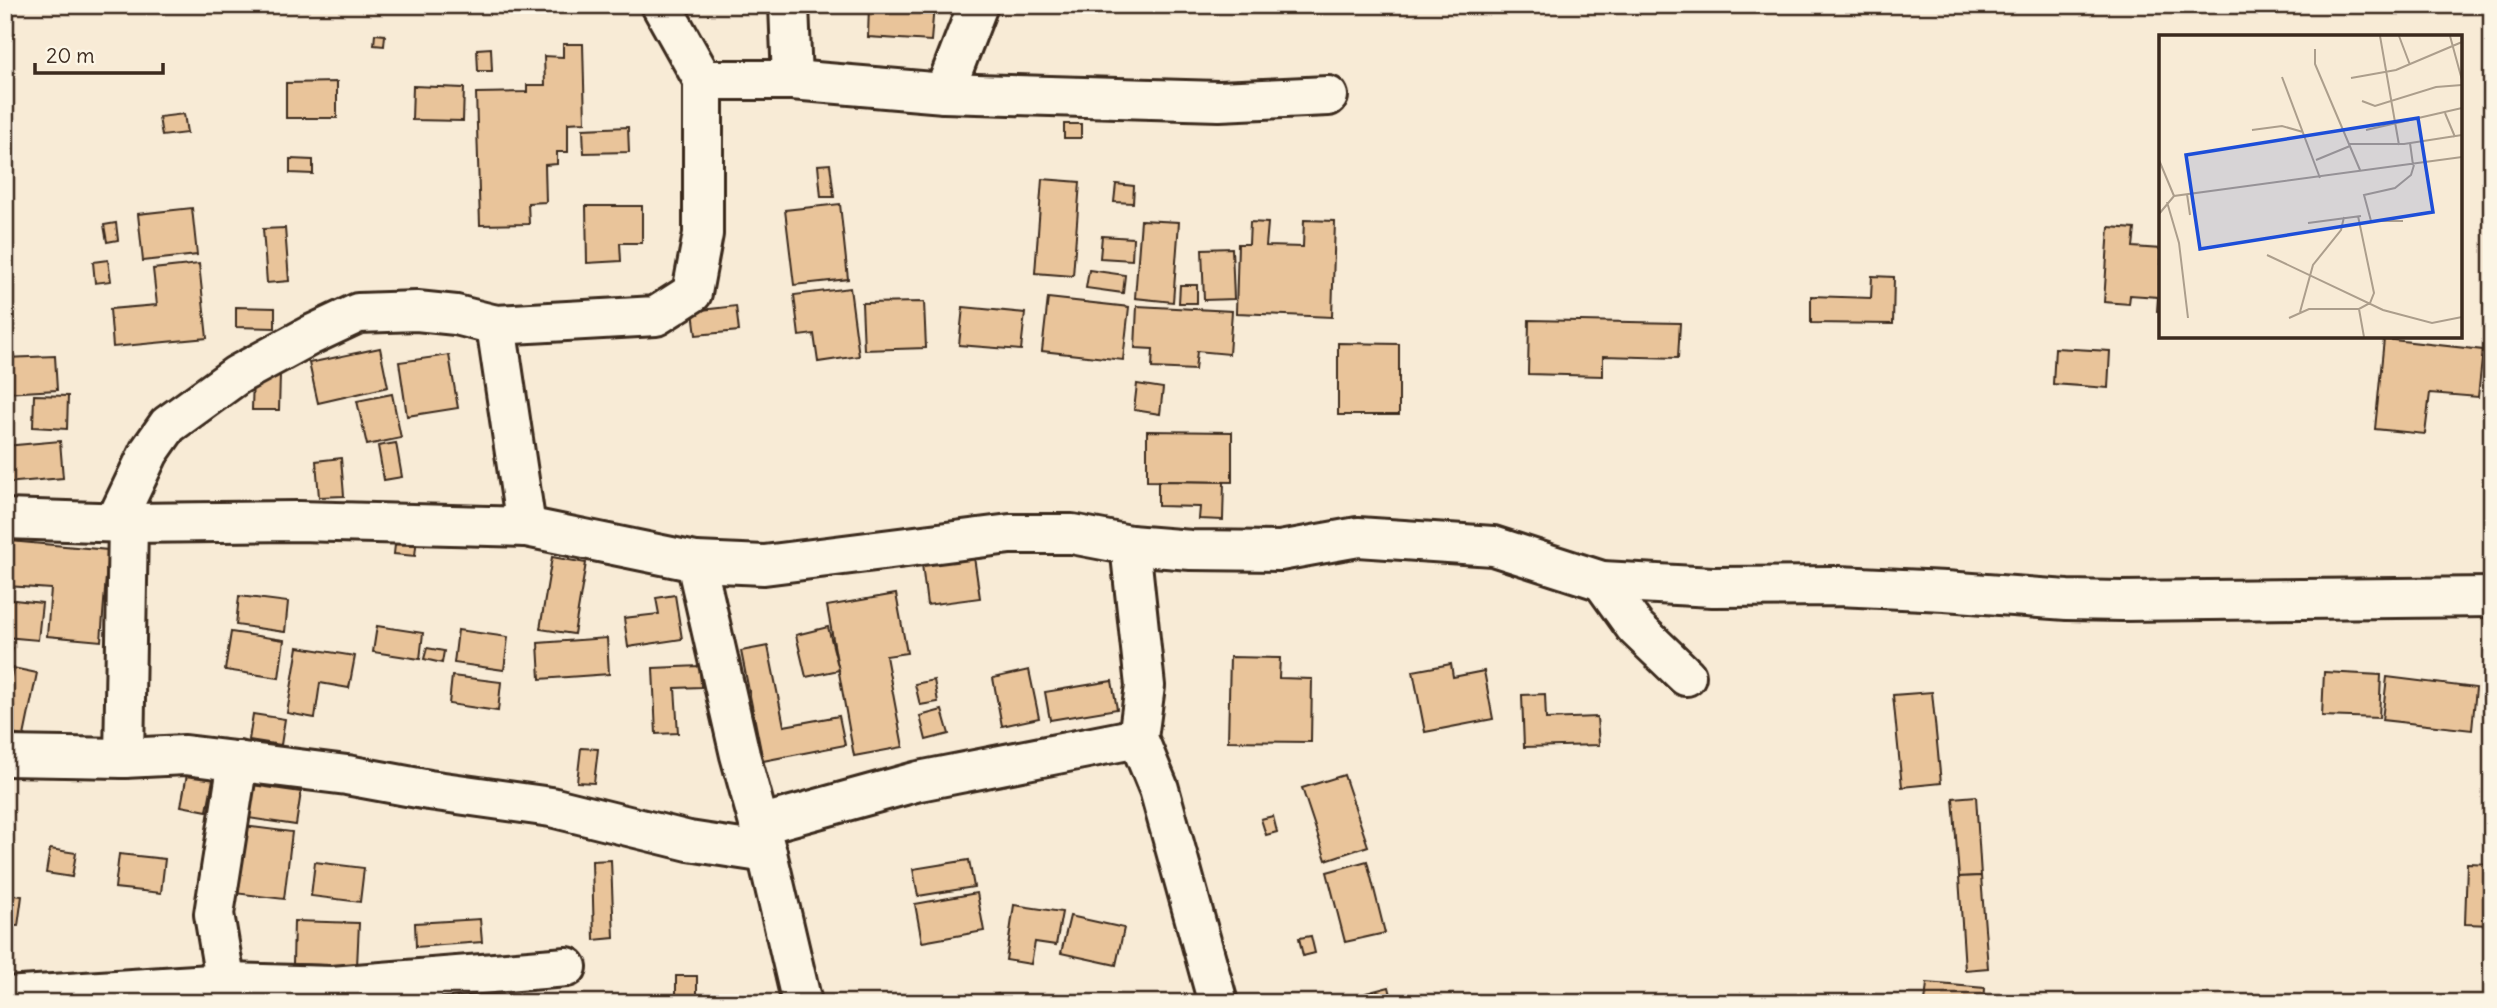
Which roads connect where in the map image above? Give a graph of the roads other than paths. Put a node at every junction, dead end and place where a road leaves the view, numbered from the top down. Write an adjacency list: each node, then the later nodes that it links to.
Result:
1 (661, 5): 4 (street)
2 (789, 5): 5 (street)
3 (978, 5): 6 (street)
4 (704, 80): 5 (street); 8 (street)
5 (792, 80): 6 (street)
6 (943, 93): 7 (street)
7 (1328, 96)
8 (496, 325): 10 (street); 11 (street)
9 (5, 519): 10 (street)
10 (122, 523): 11 (street); 19 (street)
11 (526, 527): 13 (street)
12 (1130, 545): 13 (street); 14 (street); 17 (street)
13 (696, 562): 21 (street)
14 (1602, 581): 15 (street); 16 (street)
15 (2492, 597)
16 (1686, 676)
17 (1138, 738): 21 (street); 26 (street)
18 (5, 757): 19 (street)
19 (124, 758): 20 (street)
20 (238, 761): 21 (street); 23 (street)
21 (763, 839): 25 (street)
22 (567, 967): 23 (street)
23 (228, 993): 24 (street)
24 (5, 997)
25 (802, 1003)
26 (1218, 1003)

